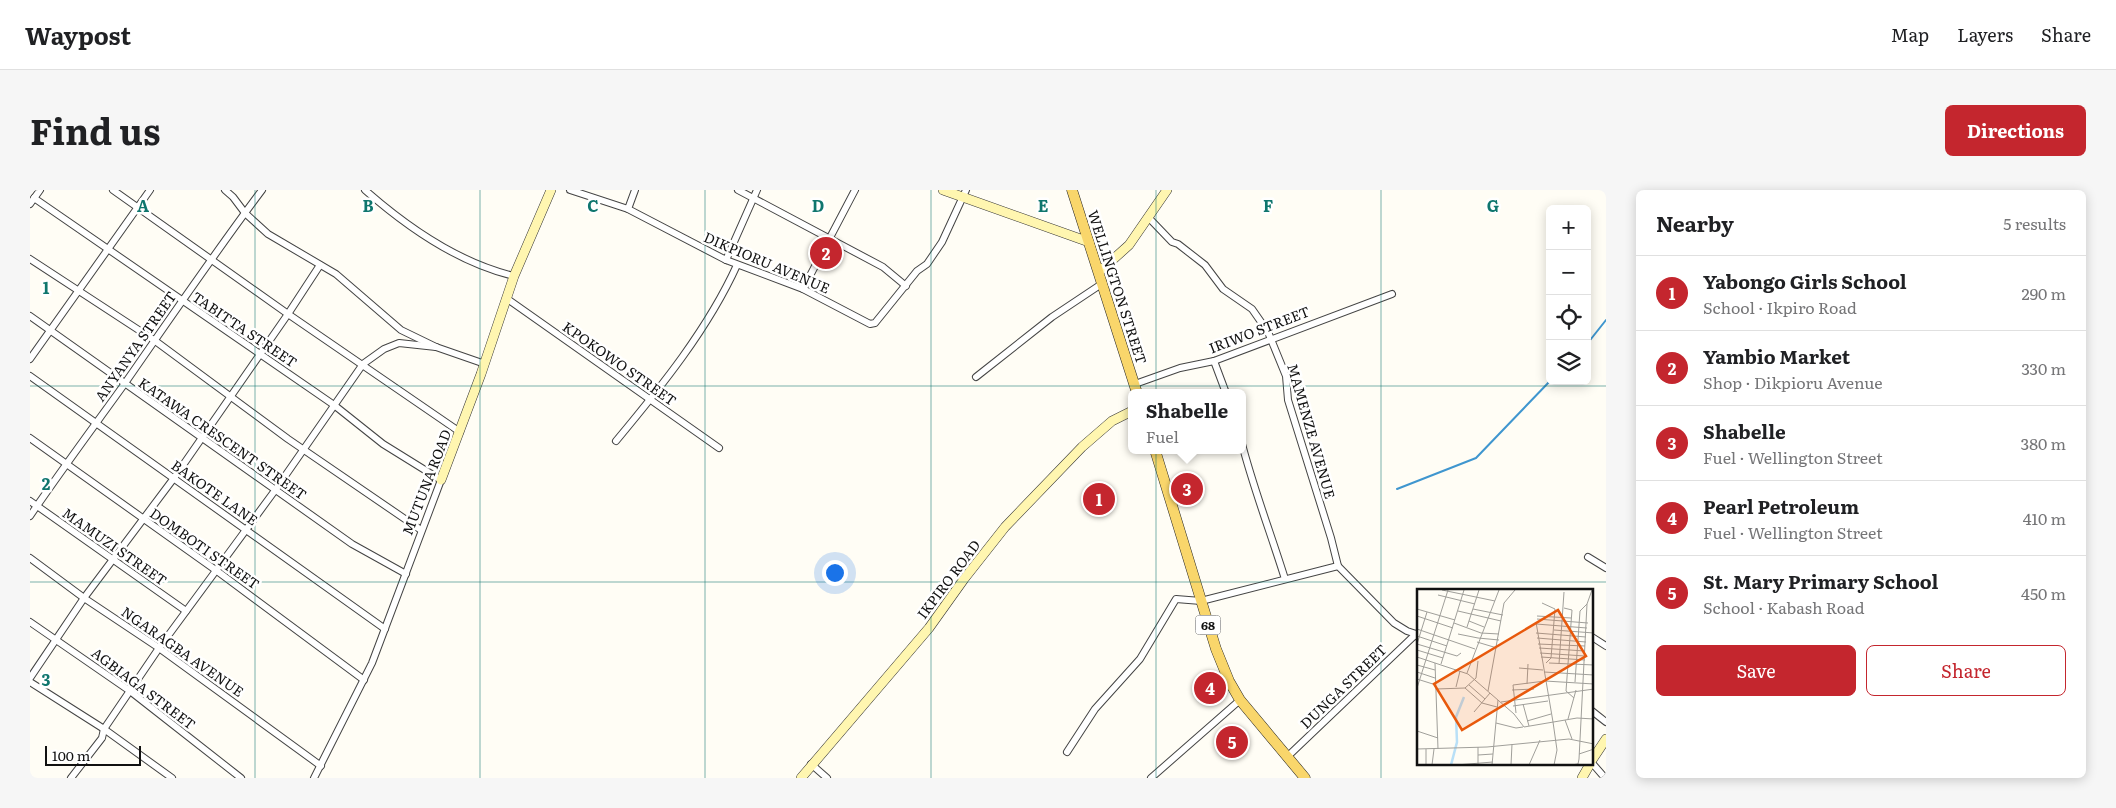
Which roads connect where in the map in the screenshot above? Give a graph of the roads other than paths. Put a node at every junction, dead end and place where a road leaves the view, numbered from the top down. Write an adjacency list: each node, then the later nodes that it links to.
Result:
1 (40, 190): 18 (street)
2 (113, 190): 19 (street)
3 (150, 190): 19 (street)
4 (225, 190): 21 (street)
5 (262, 190): 21 (street, ANYANYA STREET)
6 (365, 190): 32 (street)
7 (550, 190): 32 (street, MUTUNA ROAD)
8 (570, 190): 20 (street, DIKPIORU AVENUE)
9 (635, 190): 20 (street)
10 (738, 190): 17 (street)
11 (757, 190): 17 (street)
12 (855, 190): 23 (street)
13 (943, 190): 16 (street)
14 (1072, 190): 24 (main road, WELLINGTON STREET)
15 (1167, 190): 22 (street)
16 (965, 193): 24 (street); 34 (street)
17 (754, 197): 23 (street); 28 (street)
18 (32, 201): 25 (street, TABITTA STREET)
19 (138, 208): 25 (street); 27 (street)
20 (628, 209): 28 (street, DIKPIORU AVENUE)
21 (245, 213): 27 (street, ANYANYA STREET); 30 (street)
22 (1148, 217): 31 (street); 44 (street, MAMENZE AVENUE)
23 (830, 238): 34 (street); 35 (street)
24 (1089, 242): 31 (main road, WELLINGTON STREET)
25 (108, 250): 36 (street); 39 (street, TABITTA STREET)
26 (30, 259): 36 (street)
27 (211, 260): 39 (street, ANYANYA STREET); 40 (street)
28 (726, 260): 29 (street, DIKPIORU AVENUE)
29 (737, 264): 35 (street, DIKPIORU AVENUE); 57 (street)
30 (320, 265): 40 (street); 45 (street)
31 (1099, 272): 33 (main road, WELLINGTON STREET)
32 (514, 276): 38 (street, MUTUNA ROAD)
33 (1103, 283): 52 (street); 54 (main road, WELLINGTON STREET)
34 (906, 286): 35 (street, DIKPIORU AVENUE)
35 (803, 289)
36 (78, 290): 42 (street); 43 (street)
37 (1392, 294): 44 (street, IRIWO STREET)
38 (506, 298): 50 (street, MUTUNA ROAD); 57 (street, KPOKOWO STREET)
39 (181, 301): 43 (street, ANYANYA STREET); 46 (street, TABITTA STREET)
40 (288, 314): 46 (street); 49 (street)
41 (30, 316): 42 (street, KATAWA CRESCENT STREET)
42 (49, 330): 47 (street); 53 (street, KATAWA CRESCENT STREET)
43 (154, 340): 53 (street, ANYANYA STREET); 56 (street)
44 (1271, 340): 48 (street, IRIWO STREET); 82 (street, MAMENZE AVENUE)
45 (436, 347): 49 (street); 50 (street)
46 (260, 354): 56 (street); 58 (street, TABITTA STREET)
47 (30, 359)
48 (1214, 360): 54 (street, IRIWO STREET); 55 (street)
49 (362, 364): 58 (street); 61 (street)
50 (484, 364): 61 (street, MUTUNA ROAD)
51 (30, 376): 60 (street, BAKOTE LANE)
52 (976, 377)
53 (124, 383): 60 (street, ANYANYA STREET); 62 (street, KATAWA CRESCENT STREET)
54 (1136, 388)
55 (1225, 389)
56 (230, 396): 62 (street); 66 (street)
57 (651, 400): 64 (street); 65 (street, KPOKOWO STREET)
58 (334, 405): 66 (street); 71 (street, TABITTA STREET)
59 (1128, 413): 109 (street, IKPIRO ROAD)
60 (96, 423): 69 (street, ANYANYA STREET); 70 (street, BAKOTE LANE)
61 (460, 432): 71 (street, MUTUNA ROAD)
62 (202, 437): 70 (street); 72 (street, KATAWA CRESCENT STREET)
63 (30, 438): 69 (street, DOMBOTI STREET)
64 (616, 441)
65 (719, 448)
66 (303, 449): 72 (street); 78 (street)
67 (1156, 454): 88 (main road, 68)
68 (1245, 454): 86 (street)
69 (66, 463): 74 (street, ANYANYA STREET); 76 (street, DOMBOTI STREET)
70 (174, 478): 76 (street); 77 (street, BAKOTE LANE)
71 (441, 480): 78 (street, MUTUNA ROAD)
72 (276, 489): 77 (street); 85 (street, KATAWA CRESCENT STREET)
73 (30, 501): 74 (street, MAMUZI STREET)
74 (37, 506): 75 (street, ANYANYA STREET); 81 (street, MAMUZI STREET)
75 (30, 516)
76 (144, 520): 81 (street); 84 (street, DOMBOTI STREET)
77 (247, 530): 84 (street); 91 (street, BAKOTE LANE)
78 (422, 530): 85 (street, MUTUNA ROAD)
79 (1588, 557): 83 (street)
80 (30, 558): 87 (street, NGARAGBA AVENUE)
81 (114, 560): 87 (street); 89 (street, MAMUZI STREET)
82 (1338, 566): 86 (street); 92 (street)
83 (1606, 568)
84 (217, 571): 89 (street); 98 (street, DOMBOTI STREET)
85 (406, 574): 91 (street, MUTUNA ROAD)
86 (1284, 579): 88 (street)
87 (84, 598): 94 (street); 96 (street, NGARAGBA AVENUE)
88 (1201, 601): 101 (main road, 68); 106 (street)
89 (186, 611): 96 (street)
90 (30, 622): 94 (street, AGBIAGA STREET)
91 (385, 629): 98 (street, MUTUNA ROAD)
92 (1417, 635): 107 (street, DUNGA STREET)
93 (1594, 638): 95 (street)
94 (57, 640): 97 (street); 100 (street, AGBIAGA STREET)
95 (1606, 646)
96 (159, 648): 100 (street); 111 (street, NGARAGBA AVENUE)
97 (30, 678)
98 (364, 680): 111 (street, MUTUNA ROAD)
99 (30, 682): 104 (street)
100 (130, 691): 104 (street); 115 (street, AGBIAGA STREET)
101 (1240, 700): 107 (main road, 68); 119 (street)
102 (1594, 713): 103 (street)
103 (1606, 722)
104 (104, 729): 113 (street); 114 (street)
105 (1606, 739): 108 (street)
106 (1067, 752)
107 (1286, 756): 120 (main road, 68)
108 (1594, 757)
109 (811, 764): 117 (street, IKPIRO ROAD); 118 (street)
110 (1594, 765): 122 (street)
111 (321, 766): 116 (street, MUTUNA ROAD)
112 (1589, 766): 121 (street)
113 (72, 778)
114 (172, 778)
115 (240, 778)
116 (314, 778)
117 (800, 778)
118 (827, 778)
119 (1151, 778)
120 (1305, 778)
121 (1582, 778)
122 (1605, 778)

